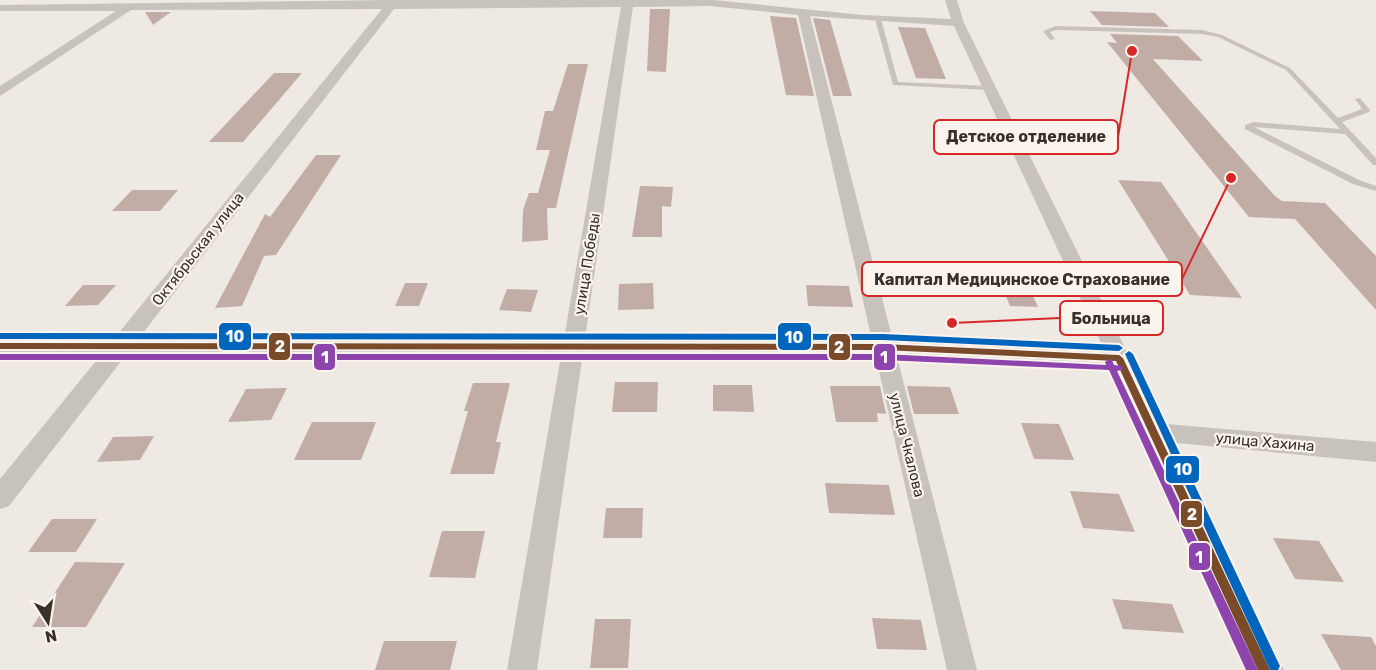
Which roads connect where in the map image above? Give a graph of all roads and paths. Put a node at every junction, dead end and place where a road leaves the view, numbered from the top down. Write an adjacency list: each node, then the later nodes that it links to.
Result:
1 (951, 0): 9 (street)
2 (628, 1): 3 (street); 6 (street); 20 (street, улица Победы)
3 (393, 2): 4 (street); 19 (street, Октябрьская улица)
4 (134, 3): 5 (street); 13 (street)
5 (0, 8)
6 (803, 10): 7 (street); 22 (street, улица Чкалова)
7 (878, 19): 9 (street); 12 (lane)
8 (1191, 22): 10 (lane)
9 (958, 23): 12 (street)
10 (1202, 32): 11 (lane); 15 (lane)
11 (1052, 39)
12 (989, 88): 23 (street)
13 (0, 92)
14 (1358, 99): 15 (lane)
15 (1337, 121): 16 (lane)
16 (1347, 132): 17 (lane); 18 (lane)
17 (1376, 163)
18 (1376, 189)
19 (121, 345): 20 (street); 21 (street); 26 (street, Октябрьская улица)
20 (574, 345): 22 (street); 27 (street, улица Победы)
21 (0, 346)
22 (883, 347): 23 (street); 28 (street, улица Чкалова)
23 (1119, 358): 24 (street)
24 (1155, 432): 25 (street, улица Хахина); 29 (street)
25 (1376, 452)
26 (0, 498)
27 (522, 670)
28 (962, 670)
29 (1264, 670)

